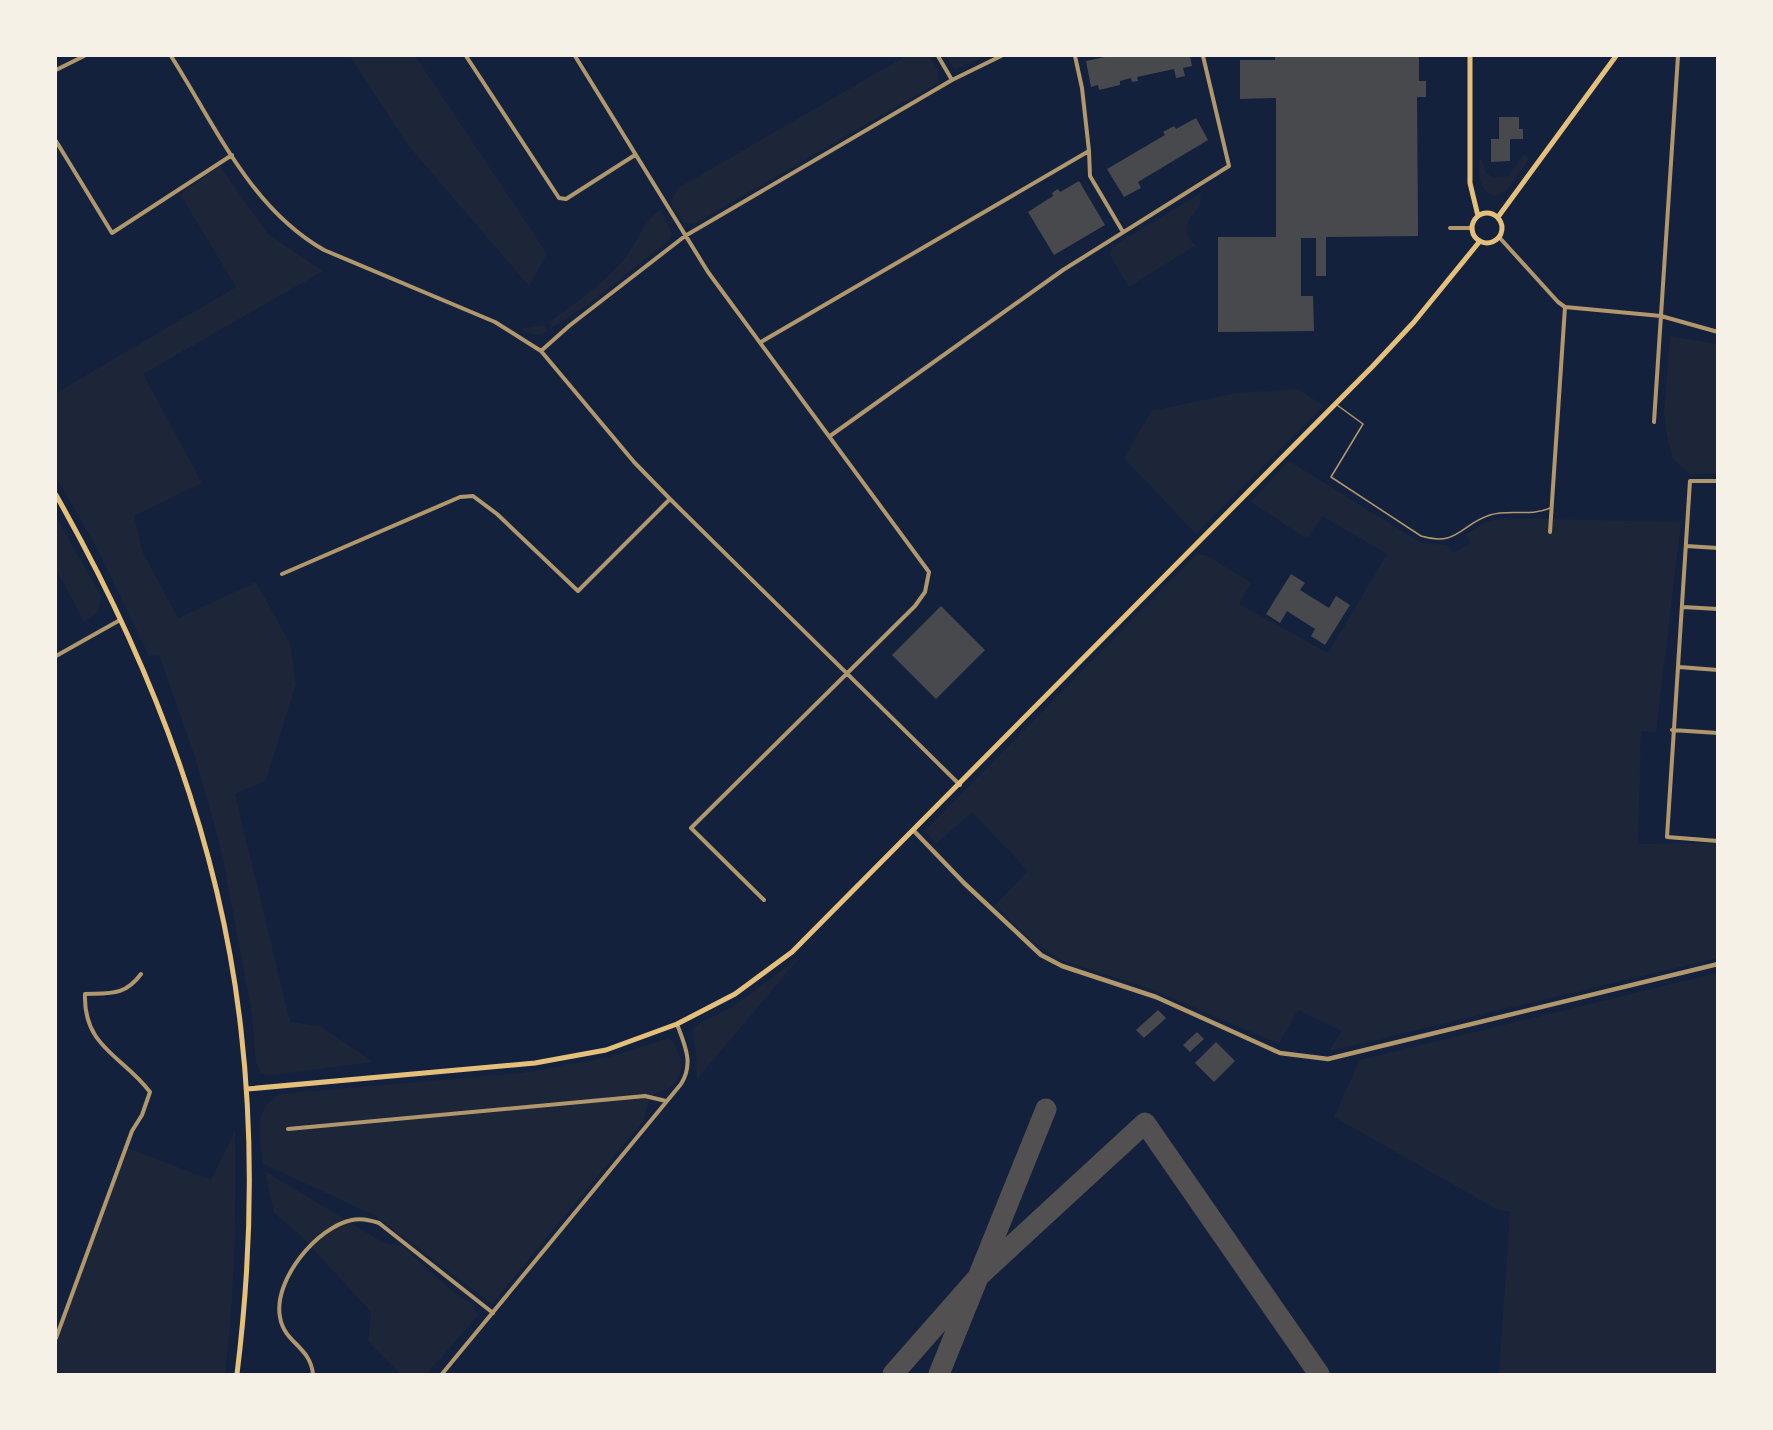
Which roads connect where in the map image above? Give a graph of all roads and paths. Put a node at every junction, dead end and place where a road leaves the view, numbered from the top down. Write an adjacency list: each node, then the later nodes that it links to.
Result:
1 (84, 56): 12 (street)
2 (171, 56): 16 (street)
3 (466, 56): 17 (street)
4 (574, 56): 17 (street)
5 (938, 56): 13 (street)
6 (1001, 56): 13 (street)
7 (1075, 56): 15 (street)
8 (1203, 56): 22 (street)
9 (1470, 56): 18 (main road)
10 (1616, 56): 19 (main road)
11 (1678, 56): 27 (street)
12 (56, 70)
13 (952, 80): 23 (street)
14 (56, 141): 16 (street)
15 (1089, 151): 22 (street); 29 (street)
16 (232, 155): 30 (street)
17 (635, 155): 23 (street)
18 (1478, 216): 19 (main road); 21 (main road)
19 (1498, 217): 24 (main road)
20 (1450, 228): 21 (street)
21 (1472, 228): 25 (main road)
22 (1123, 232): 33 (street)
23 (685, 236): 29 (street); 30 (street)
24 (1499, 237): 25 (main road); 26 (street)
25 (1480, 241): 31 (main road)
26 (1565, 307): 27 (street); 37 (street)
27 (1661, 316): 28 (street); 32 (street)
28 (1718, 333)
29 (760, 342): 33 (street)
30 (541, 351): 36 (street)
31 (1336, 404): 37 (lane); 51 (main road)
32 (1654, 422)
33 (830, 436): 48 (street)
34 (1718, 481): 39 (street)
35 (56, 495): 44 (main road)
36 (670, 499): 41 (street); 48 (street)
37 (1551, 508): 38 (street)
38 (1550, 532)
39 (1686, 546): 40 (street); 42 (street)
40 (1718, 548)
41 (282, 574)
42 (1683, 607): 43 (street); 46 (street)
43 (1718, 609)
44 (122, 619): 45 (street); 58 (main road)
45 (56, 656)
46 (1679, 666): 47 (street); 49 (street)
47 (1718, 670)
48 (849, 673): 51 (street); 54 (street)
49 (1672, 730): 50 (street); 53 (street)
50 (1718, 733)
51 (960, 785): 52 (main road)
52 (915, 831): 55 (street); 57 (main road)
53 (1718, 841)
54 (764, 900)
55 (1718, 964)
56 (141, 974): 62 (street)
57 (677, 1024): 58 (main road); 59 (street)
58 (247, 1089): 63 (main road)
59 (666, 1101): 60 (street); 61 (street)
60 (288, 1129)
61 (493, 1313): 64 (street); 65 (street)
62 (56, 1338)
63 (237, 1374)
64 (313, 1374)
65 (442, 1374)

